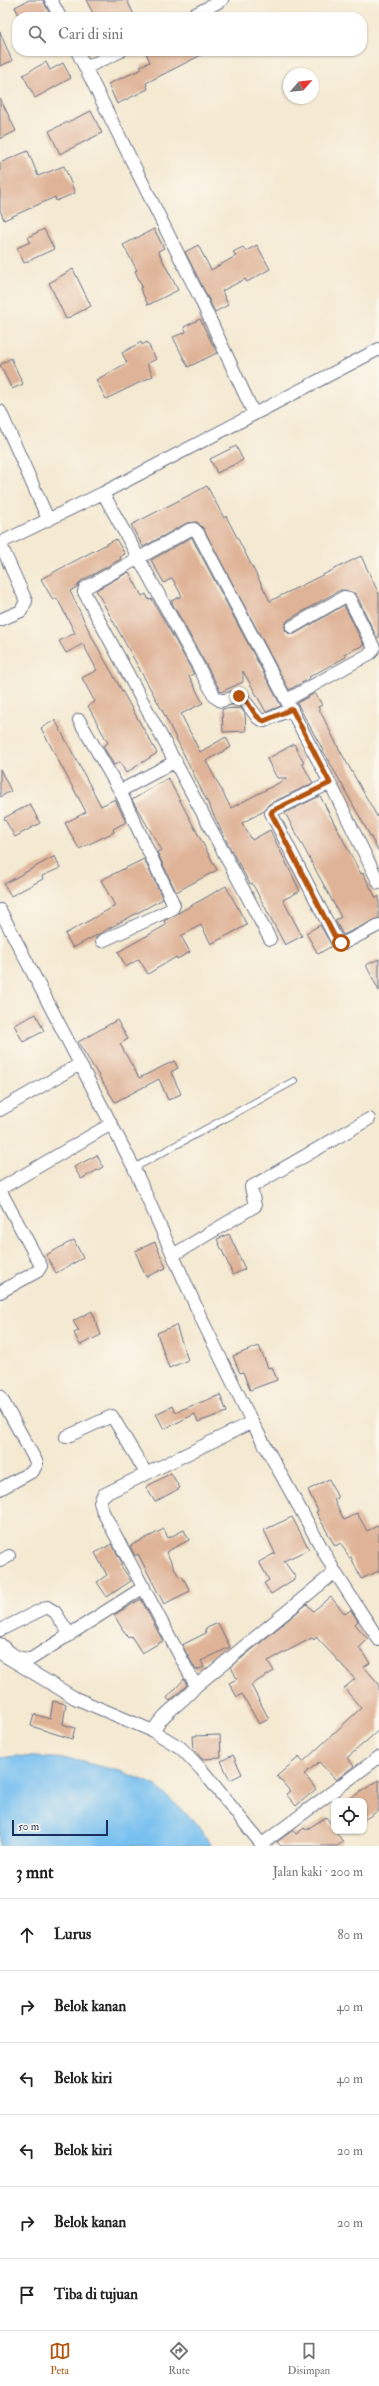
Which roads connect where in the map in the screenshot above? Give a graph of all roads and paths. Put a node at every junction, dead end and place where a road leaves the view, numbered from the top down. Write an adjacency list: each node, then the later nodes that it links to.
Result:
1 (51, 0): 3 (street)
2 (222, 0): 4 (street)
3 (57, 12)
4 (199, 12)
5 (79, 56): 7 (street)
6 (110, 56): 7 (street)
7 (85, 68): 10 (street)
8 (379, 349): 10 (street)
9 (0, 411): 12 (street)
10 (254, 414): 11 (street)
11 (103, 493): 12 (street); 14 (street)
12 (48, 519): 13 (street)
13 (0, 543): 15 (street)
14 (138, 557): 17 (street); 17 (street); 19 (street)
15 (0, 620)
16 (292, 627): 17 (street)
17 (289, 705): 20 (street)
18 (80, 720): 21 (street)
19 (176, 761): 21 (street); 25 (street)
20 (330, 783): 22 (street); 24 (street)
21 (120, 791): 26 (street)
22 (379, 883)
23 (0, 910): 27 (street)
24 (379, 925)
25 (270, 939)
26 (102, 941)
27 (80, 1064): 29 (street); 31 (street)
28 (294, 1081): 32 (lane)
29 (0, 1110)
30 (369, 1119): 34 (street)
31 (111, 1124): 32 (street); 33 (street)
32 (134, 1168): 34 (street)
33 (0, 1189): 35 (street)
34 (173, 1255): 38 (street)
35 (0, 1292)
36 (0, 1396): 37 (street)
37 (5, 1417): 41 (street)
38 (252, 1422): 40 (street); 42 (street)
39 (66, 1437): 40 (street)
40 (146, 1473): 43 (street)
41 (0, 1489)
42 (335, 1572): 46 (street); 49 (street)
43 (144, 1587): 45 (street); 49 (street)
44 (0, 1630): 45 (street)
45 (70, 1635): 47 (street)
46 (379, 1640)
47 (0, 1644)
48 (0, 1653): 50 (street)
49 (196, 1686): 50 (street)
50 (153, 1730): 52 (street)
51 (379, 1757): 52 (street)
52 (262, 1845)

